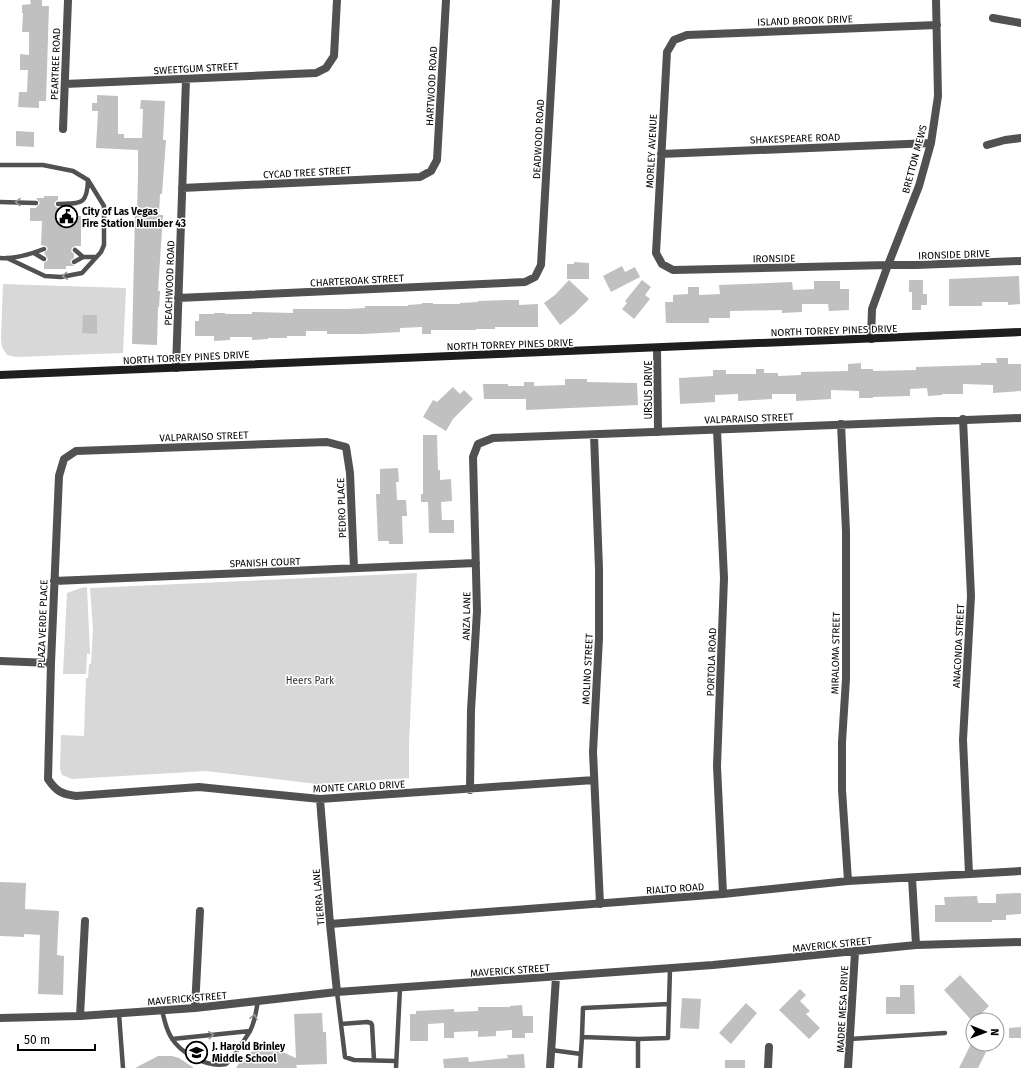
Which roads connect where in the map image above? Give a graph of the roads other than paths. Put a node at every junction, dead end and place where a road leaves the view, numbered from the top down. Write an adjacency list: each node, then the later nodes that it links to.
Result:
1 (68, 0): 11 (street, PEARTREE ROAD)
2 (337, 0): 10 (street, SWEETGUM STREET)
3 (446, 0): 18 (street, HARTWOOD ROAD)
4 (556, 0): 36 (street, DEADWOOD ROAD)
5 (936, 0): 8 (street, BRETTON MEWS)
6 (993, 18): 7 (street)
7 (1021, 23)
8 (937, 25): 9 (street, ISLAND BROOK DRIVE); 14 (street, BRETTON MEWS)
9 (674, 40): 16 (street, MORLEY AVENUE)
10 (186, 79): 11 (street, SWEETGUM STREET); 20 (street, PEACHWOOD ROAD)
11 (65, 84): 12 (street, PEARTREE ROAD)
12 (63, 130)
13 (1021, 138): 15 (street)
14 (931, 143): 16 (street, SHAKESPEARE ROAD); 35 (street, BRETTON MEWS)
15 (988, 145)
16 (660, 154): 34 (street, MORLEY AVENUE)
17 (0, 165): 19 (lane)
18 (430, 171): 20 (street, CYCAD TREE STREET)
19 (88, 180): 23 (lane); 28 (lane)
20 (182, 188): 37 (street, PEACHWOOD ROAD)
21 (0, 202): 22 (lane, one-way to 21)
22 (36, 203)
23 (58, 204)
24 (44, 249): 26 (lane)
25 (74, 250): 27 (lane)
26 (34, 253): 30 (lane); 31 (lane)
27 (83, 257): 28 (lane); 33 (lane)
28 (96, 257): 30 (lane, one-way to 30)
29 (0, 258): 30 (lane)
30 (7, 258)
31 (44, 259)
32 (1021, 261): 35 (street, IRONSIDE DRIVE)
33 (74, 262)
34 (662, 264): 35 (street, IRONSIDE)
35 (888, 265): 39 (street, BRETTON MEWS)
36 (535, 277): 37 (street, CHARTEROAK STREET)
37 (178, 298): 41 (street, PEACHWOOD ROAD)
38 (1021, 332): 39 (main road, NORTH TORREY PINES DRIVE)
39 (871, 339): 40 (main road, NORTH TORREY PINES DRIVE)
40 (657, 348): 41 (main road, NORTH TORREY PINES DRIVE); 47 (street, URSUS DRIVE)
41 (176, 368): 42 (main road, NORTH TORREY PINES DRIVE)
42 (0, 375)
43 (1021, 418): 44 (street, VALPARAISO STREET)
44 (964, 419): 45 (street, VALPARAISO STREET); 62 (street, ANACONDA STREET)
45 (840, 424): 46 (street, VALPARAISO STREET); 64 (street, MIRALOMA STREET)
46 (717, 430): 47 (street, VALPARAISO STREET); 65 (street, PORTOLA ROAD)
47 (658, 432): 48 (street, VALPARAISO STREET)
48 (594, 434): 49 (street, VALPARAISO STREET); 57 (street, MOLINO STREET)
49 (478, 444): 52 (street, ANZA LANE)
50 (346, 447): 51 (street, VALPARAISO STREET); 53 (street, PEDRO PLACE)
51 (64, 458): 54 (street, PLAZA VERDE PLACE)
52 (476, 563): 53 (street, SPANISH COURT); 59 (street, ANZA LANE)
53 (354, 568): 54 (street, SPANISH COURT)
54 (54, 581): 56 (street, PLAZA VERDE PLACE)
55 (0, 661): 56 (street)
56 (51, 663): 58 (street, PLAZA VERDE PLACE)
57 (594, 780): 59 (street, MONTE CARLO DRIVE); 66 (street, MOLINO STREET)
58 (55, 789): 60 (street, MONTE CARLO DRIVE)
59 (470, 790): 60 (street, MONTE CARLO DRIVE)
60 (320, 799): 69 (street, TIERRA LANE)
61 (1021, 871): 62 (street, RIALTO ROAD)
62 (970, 874): 63 (street, RIALTO ROAD)
63 (912, 878): 64 (street, RIALTO ROAD); 71 (street)
64 (848, 882): 65 (street, RIALTO ROAD)
65 (723, 894): 66 (street, RIALTO ROAD)
66 (600, 904): 69 (street, RIALTO ROAD)
67 (200, 911): 79 (street)
68 (85, 920): 82 (street)
69 (330, 924): 76 (street, TIERRA LANE)
70 (1021, 942): 71 (street, MAVERICK STREET)
71 (916, 945): 72 (street, MAVERICK STREET)
72 (855, 952): 73 (street, MAVERICK STREET); 90 (street, MADRE MESA DRIVE)
73 (670, 969): 74 (street, MAVERICK STREET); 78 (lane)
74 (556, 977): 75 (street, MAVERICK STREET); 92 (street)
75 (400, 988): 76 (street, MAVERICK STREET); 95 (lane)
76 (337, 992): 77 (street, MAVERICK STREET); 84 (lane)
77 (258, 1001): 79 (street, MAVERICK STREET); 85 (lane, one-way to 77)
78 (669, 1004): 87 (lane); 89 (lane)
79 (195, 1008): 80 (street, MAVERICK STREET)
80 (162, 1010): 81 (street, MAVERICK STREET); 88 (lane)
81 (119, 1014): 82 (street, MAVERICK STREET); 96 (lane)
82 (80, 1016): 83 (street, MAVERICK STREET)
83 (0, 1018)
84 (341, 1024): 94 (lane); 94 (lane)
85 (250, 1031): 88 (lane, one-way to 85); 88 (lane)
86 (944, 1033): 90 (lane)
87 (582, 1037): 89 (lane); 93 (lane)
88 (172, 1039)
89 (638, 1039): 100 (lane)
90 (850, 1039): 102 (street, MADRE MESA DRIVE)
91 (769, 1047): 101 (street)
92 (551, 1050): 93 (lane); 98 (street)
93 (581, 1054): 99 (lane)
94 (374, 1060): 95 (lane)
95 (396, 1061): 97 (lane)
96 (123, 1068)
97 (396, 1068)
98 (550, 1068)
99 (580, 1068)
100 (638, 1068)
101 (768, 1068)
102 (848, 1068)

